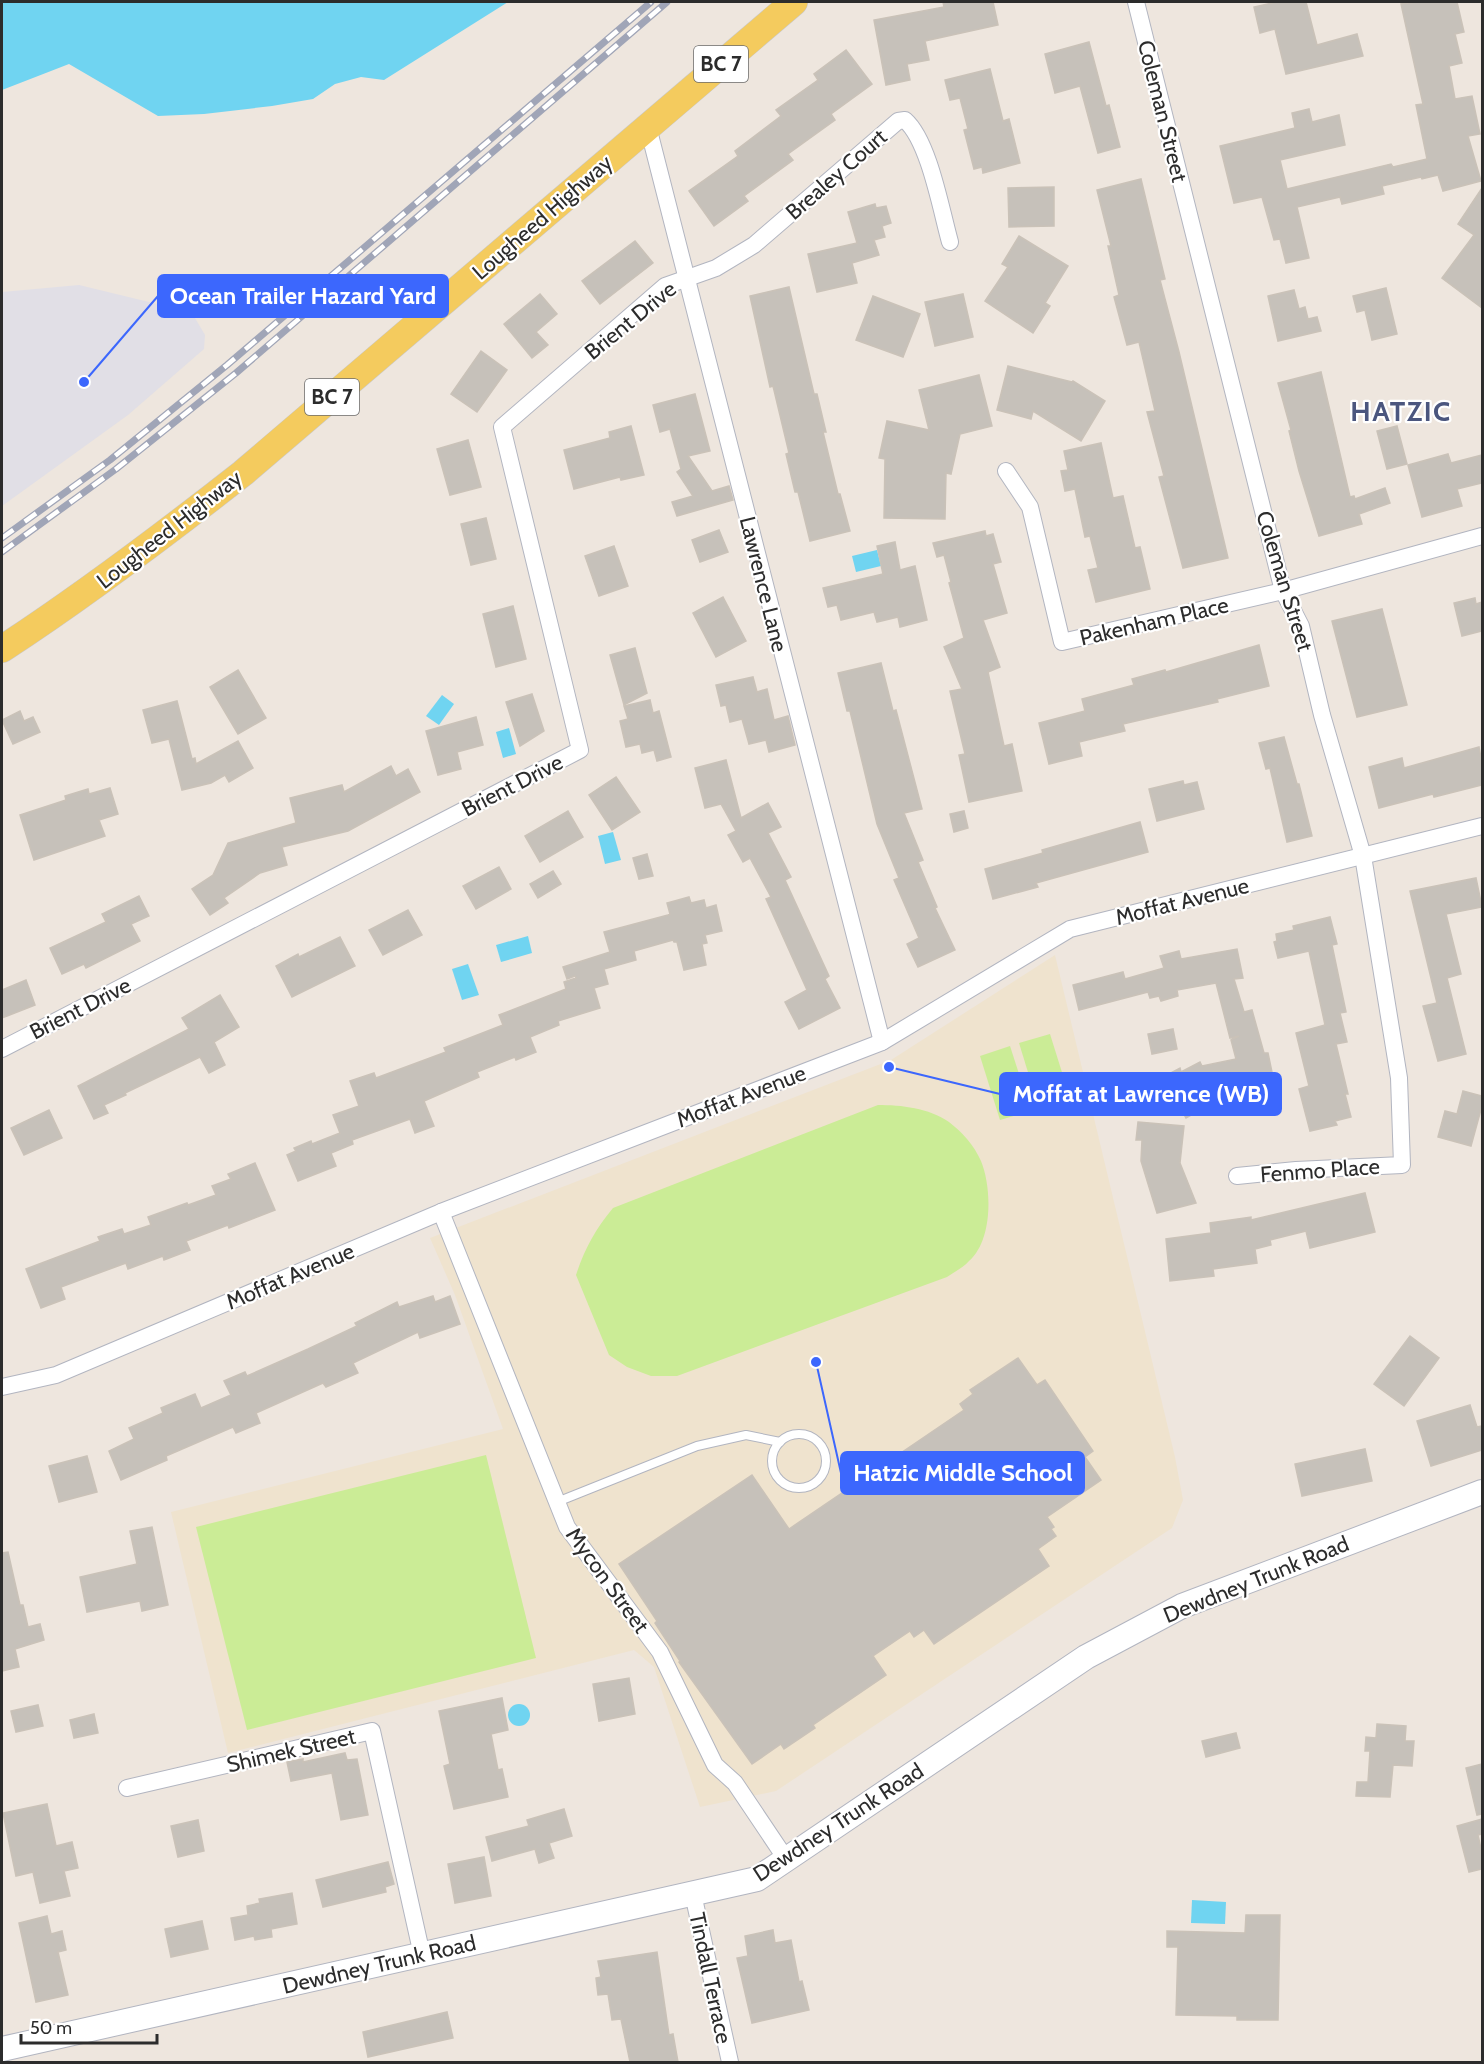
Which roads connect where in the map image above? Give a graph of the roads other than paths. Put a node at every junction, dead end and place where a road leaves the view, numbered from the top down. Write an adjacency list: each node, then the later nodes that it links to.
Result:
1 (794, 2): 3 (main road, Lougheed Highway / BC 7)
2 (1136, 2): 8 (street, Coleman Street)
3 (648, 126): 5 (street, Lawrence Lane); 9 (main road, Lougheed Highway / BC 7)
4 (950, 242): 5 (street, Brealey Court)
5 (685, 277): 12 (street, Lawrence Lane); 13 (street, Brient Drive)
6 (1006, 471): 8 (street, Pakenham Place)
7 (1482, 536): 8 (street)
8 (1283, 591): 11 (street, Coleman Street)
9 (2, 649)
10 (1482, 826): 11 (street, Moffat Avenue)
11 (1363, 856): 12 (street, Moffat Avenue); 14 (street, Coleman Street)
12 (882, 1042): 16 (street, Moffat Avenue)
13 (2, 1049)
14 (1402, 1165): 15 (street, Fenmo Place)
15 (1237, 1176)
16 (441, 1212): 17 (street, Moffat Avenue); 20 (street, Mycon Street)
17 (2, 1386)
18 (780, 1442): 18 (lane); 20 (lane)
19 (1482, 1492): 22 (main road, Dewdney Trunk Road)
20 (557, 1502): 22 (street, Mycon Street)
21 (127, 1788): 24 (street, Shimek Street)
22 (786, 1859): 23 (main road, Dewdney Trunk Road)
23 (693, 1894): 24 (main road, Dewdney Trunk Road); 26 (street, Tindall Terrace)
24 (422, 1955): 25 (main road, Dewdney Trunk Road)
25 (2, 2049)
26 (730, 2062)

